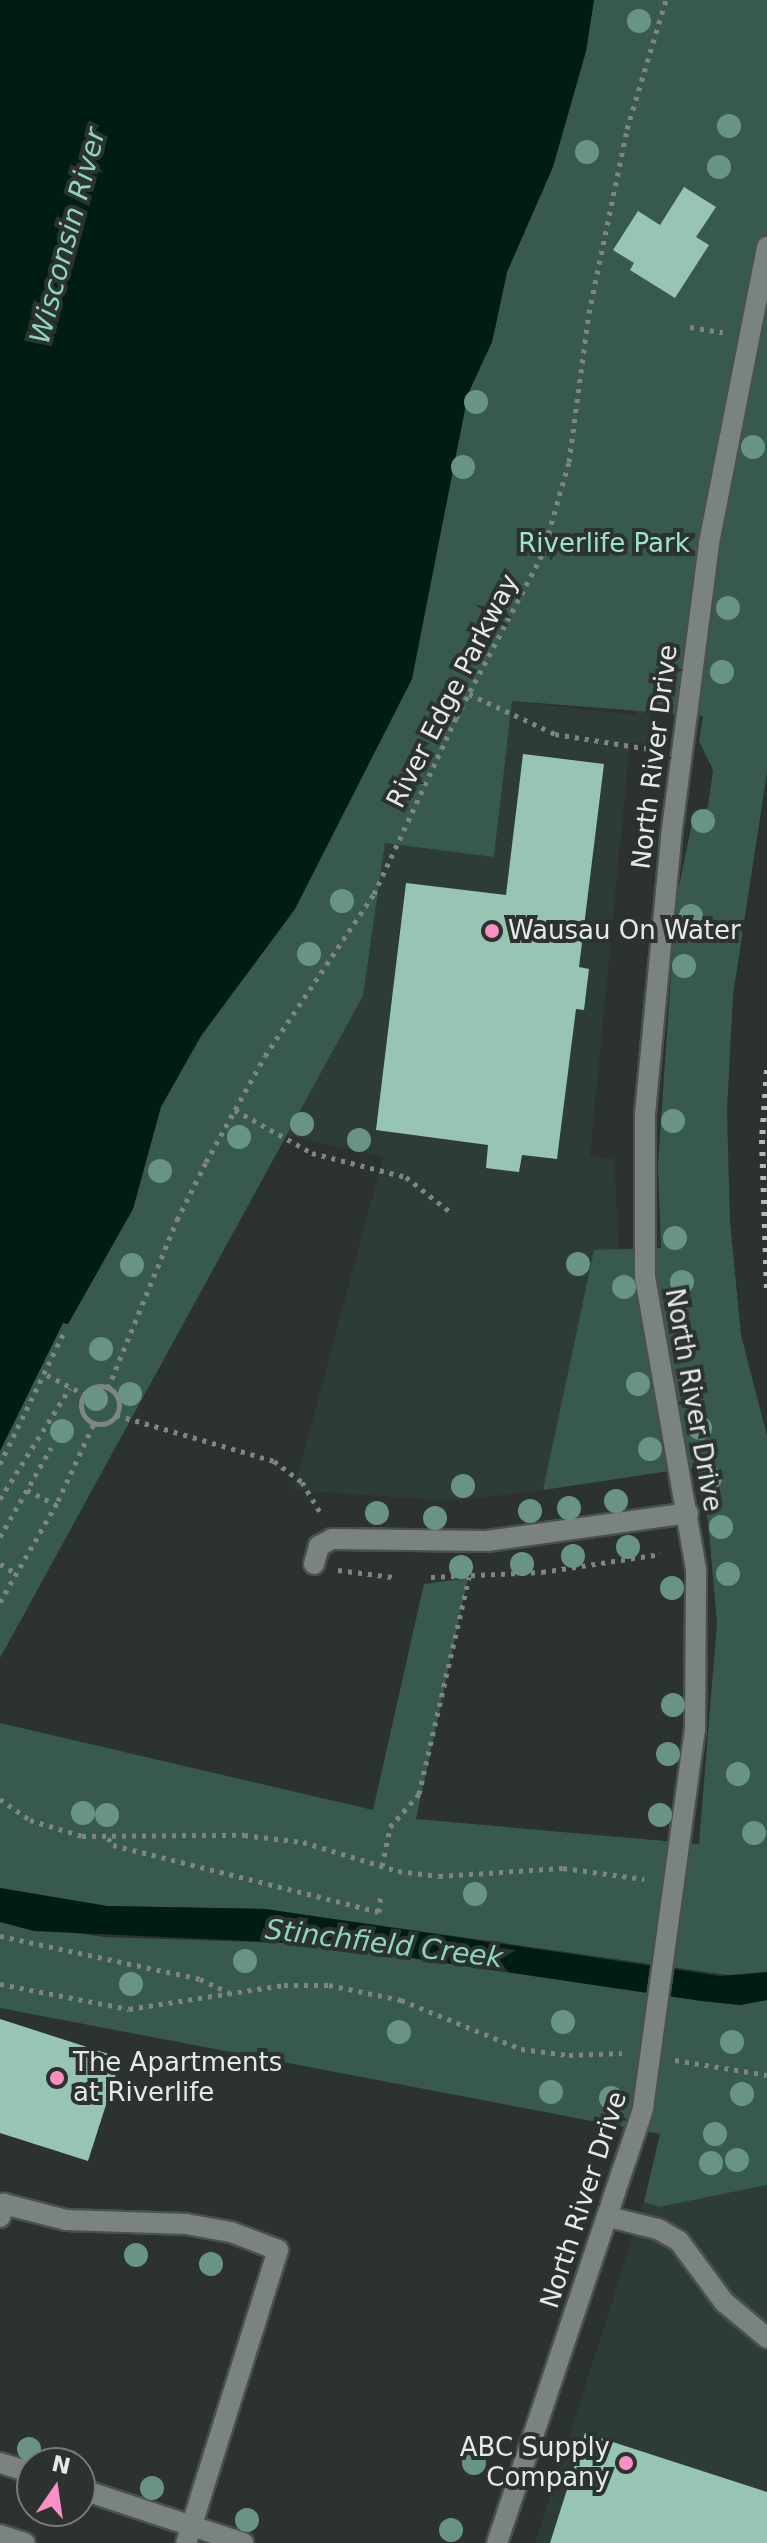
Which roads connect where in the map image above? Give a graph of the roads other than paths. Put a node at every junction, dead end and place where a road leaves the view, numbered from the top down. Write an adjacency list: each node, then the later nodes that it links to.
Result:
1 (767, 247): 2 (street, North River Drive)
2 (688, 1513): 3 (street); 5 (street, North River Drive)
3 (314, 1564)
4 (0, 2217): 8 (street)
5 (609, 2217): 6 (street); 12 (street, North River Drive)
6 (767, 2338)
7 (96, 2496): 8 (street)
8 (189, 2534): 11 (street)
9 (0, 2535): 10 (street)
10 (25, 2543)
11 (243, 2543)
12 (497, 2543)

